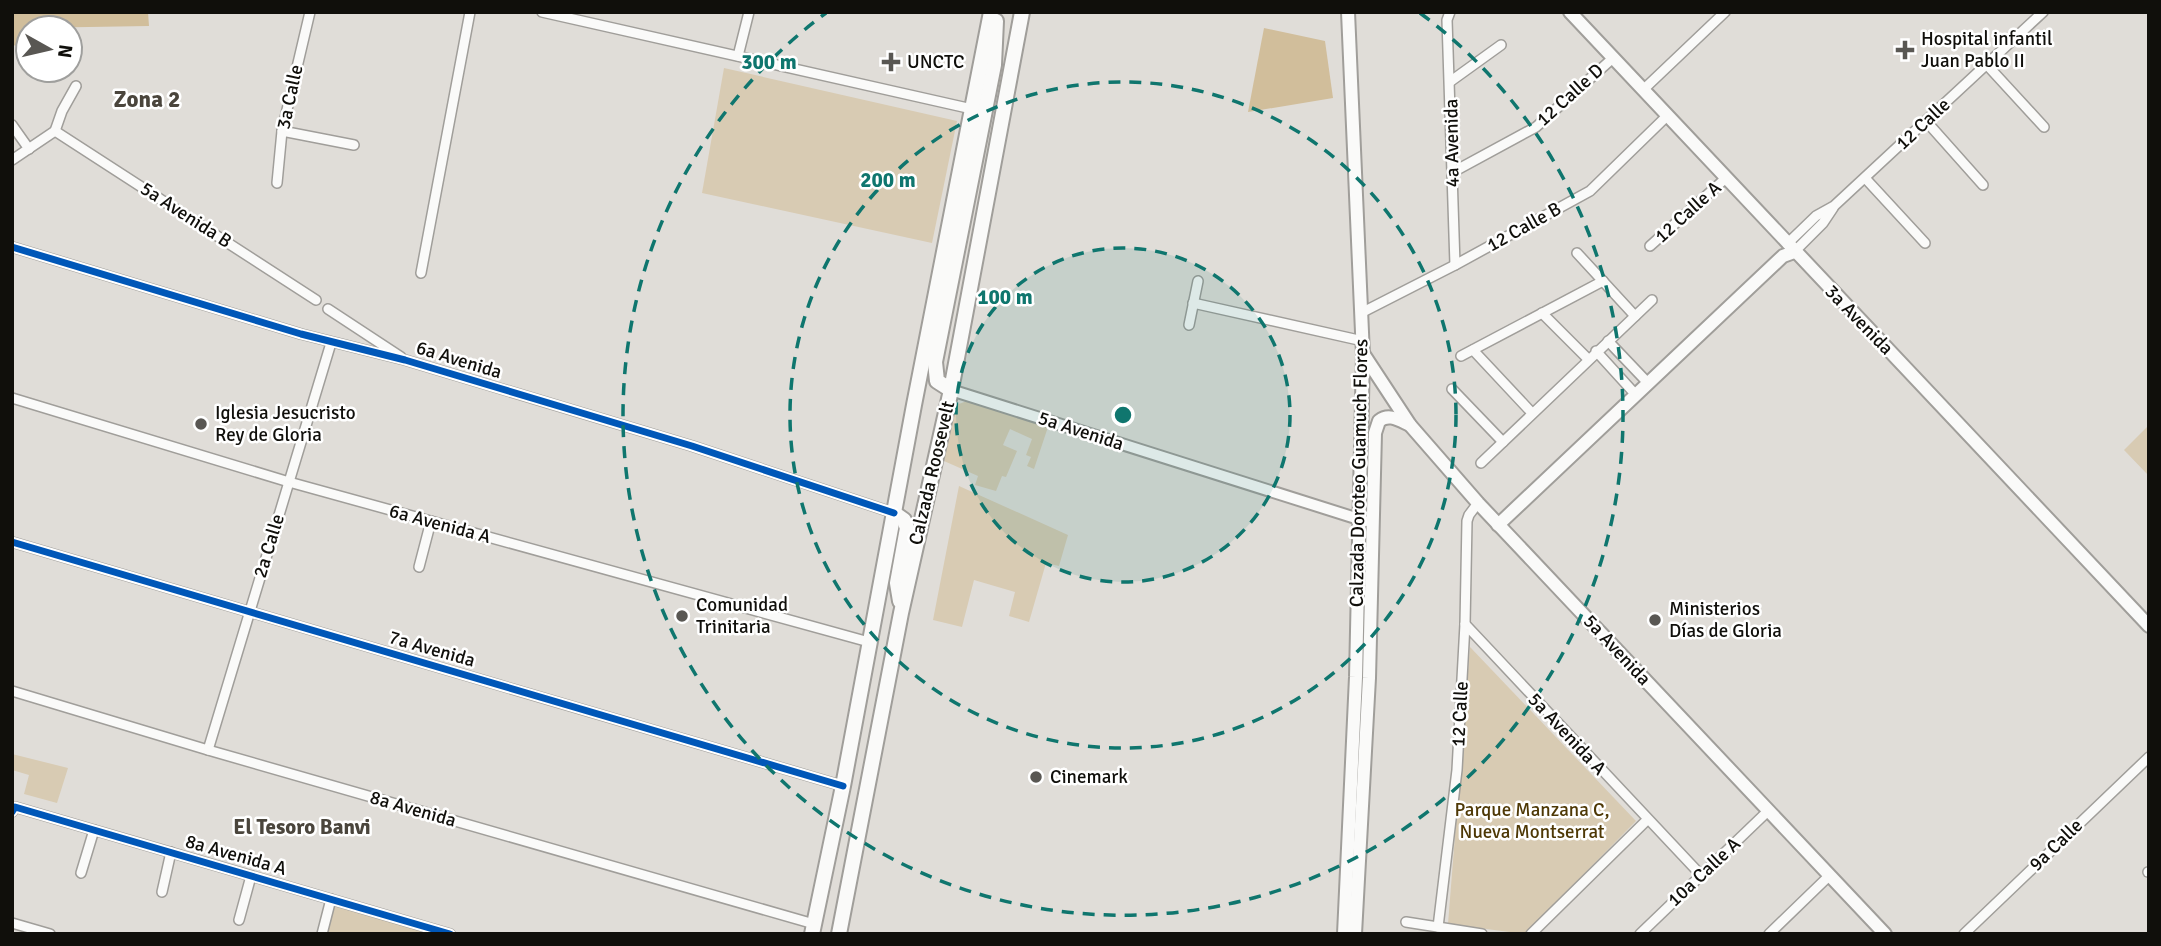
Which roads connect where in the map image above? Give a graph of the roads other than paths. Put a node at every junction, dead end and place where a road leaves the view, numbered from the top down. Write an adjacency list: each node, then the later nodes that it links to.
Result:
1 (310, 12): 25 (street, 3a Calle)
2 (470, 12): 40 (street)
3 (541, 12): 13 (street)
4 (748, 12): 13 (street)
5 (994, 12): 19 (highway, Calzada Roosevelt); 64 (highway)
6 (1022, 12): 64 (highway, Calzada Roosevelt)
7 (1348, 12): 47 (main road, Calzada Doroteo Guamuch Flores)
8 (1570, 12): 14 (main road, 3a Avenida)
9 (1725, 12): 18 (street)
10 (2043, 12): 15 (street, 12 Calle)
11 (1449, 16): 16 (street, 4a Avenida)
12 (1501, 45): 16 (street)
13 (738, 56): 19 (street)
14 (1613, 58): 18 (main road, 3a Avenida); 29 (street, 12 Calle D)
15 (1987, 65): 21 (street, 12 Calle); 23 (street)
16 (1451, 81): 29 (street, 4a Avenida)
17 (76, 86): 24 (street)
18 (1644, 89): 20 (main road, 3a Avenida)
19 (972, 109): 73 (highway, Calzada Roosevelt)
20 (1668, 115): 30 (main road, 3a Avenida); 39 (street, 12 Calle B)
21 (1926, 121): 31 (street, 12 Calle); 33 (street)
22 (12, 125): 27 (street)
23 (2044, 127)
24 (55, 131): 27 (street); 43 (street, 5a Avenida B)
25 (282, 131): 26 (street); 32 (street, 3a Calle)
26 (354, 145)
27 (29, 149): 28 (street)
28 (12, 160)
29 (1453, 172): 39 (street, 4a Avenida)
30 (1726, 178): 36 (street, 12 Calle A); 37 (main road, 3a Avenida)
31 (1865, 178): 34 (street); 37 (street, 12 Calle)
32 (277, 183)
33 (1983, 185)
34 (1925, 243)
35 (12, 247): 53 (street, 6a Avenida)
36 (1650, 247)
37 (1788, 251): 62 (main road, 12 Calle); 83 (main road, 3a Avenida)
38 (1577, 253): 42 (street)
39 (1455, 265): 47 (street, 12 Calle B)
40 (421, 273)
41 (1198, 281): 45 (street)
42 (1603, 281): 48 (street); 49 (street)
43 (316, 300)
44 (1652, 300): 49 (street)
45 (1194, 303): 50 (street); 51 (street)
46 (328, 309): 60 (street)
47 (1361, 313): 51 (main road, Calzada Doroteo Guamuch Flores)
48 (1542, 313): 54 (street); 58 (street)
49 (1635, 316): 52 (street)
50 (1189, 325)
51 (1363, 341): 56 (main road, Calzada Doroteo Guamuch Flores)
52 (1608, 341): 55 (street); 59 (street)
53 (331, 343): 60 (street, 6a Avenida); 71 (street, 2a Calle)
54 (1473, 350): 57 (street); 67 (street)
55 (1596, 351): 58 (street); 61 (street)
56 (1363, 355): 68 (main road, 5a Avenida); 74 (main road, Calzada Doroteo Guamuch Flores)
57 (1461, 356)
58 (1588, 359): 67 (street)
59 (1625, 359): 61 (street); 62 (street)
60 (405, 360): 73 (street, 6a Avenida)
61 (1613, 370): 65 (street)
62 (1648, 383): 65 (main road, 12 Calle)
63 (1452, 389): 69 (street)
64 (951, 390): 74 (street, 5a Avenida); 81 (highway, Calzada Roosevelt)
65 (1636, 395): 77 (main road, 12 Calle)
66 (12, 398): 71 (street, 6a Avenida A)
67 (1532, 413): 69 (street)
68 (1410, 425): 72 (main road, 5a Avenida); 76 (main road, Calzada Doroteo Guamuch Flores)
69 (1503, 442): 70 (street)
70 (1481, 463)
71 (289, 482): 75 (street, 6a Avenida A); 80 (street, 2a Calle)
72 (1478, 503): 77 (main road, 5a Avenida); 82 (street, 12 Calle)
73 (894, 513): 81 (highway); 84 (highway, Calzada Roosevelt)
74 (1359, 519): 76 (street, 5a Avenida); 110 (main road, Calzada Doroteo Guamuch Flores)
75 (432, 521): 79 (street); 84 (street, 6a Avenida A)
76 (1373, 522): 111 (main road, Calzada Doroteo Guamuch Flores)
77 (1498, 525): 90 (main road, 5a Avenida)
78 (12, 542): 80 (street, 7a Avenida)
79 (419, 567)
80 (249, 611): 86 (street, 2a Calle); 88 (street, 7a Avenida)
81 (901, 613): 109 (highway, Calzada Roosevelt)
82 (1465, 624): 91 (street, 5a Avenida A); 103 (street, 12 Calle)
83 (2149, 626)
84 (869, 642): 88 (highway, Calzada Roosevelt)
85 (12, 691): 86 (street, 8a Avenida)
86 (208, 750): 104 (street, 8a Avenida)
87 (2149, 757): 117 (street, 9a Calle)
88 (843, 786): 104 (highway, Calzada Roosevelt)
89 (13, 810): 92 (street, 8a Avenida A)
90 (1769, 810): 95 (street, 10a Calle A); 96 (main road, 5a Avenida)
91 (1647, 820): 95 (street, 5a Avenida A); 113 (street)
92 (94, 830): 93 (street, 8a Avenida A); 94 (street)
93 (172, 852): 97 (street, 8a Avenida A); 98 (street)
94 (81, 873)
95 (1700, 874): 114 (street, 10a Calle A)
96 (1830, 875): 115 (street); 116 (main road, 5a Avenida)
97 (251, 876): 99 (street, 8a Avenida A); 100 (street)
98 (162, 892)
99 (331, 899): 107 (street); 108 (street, 8a Avenida A)
100 (239, 920)
101 (1406, 922): 105 (street)
102 (12, 923): 106 (street)
103 (1438, 927): 105 (street); 112 (street)
104 (813, 929)
105 (1422, 929)
106 (50, 934)
107 (322, 934)
108 (450, 934)
109 (839, 934)
110 (1344, 934)
111 (1355, 934)
112 (1482, 934)
113 (1531, 934)
114 (1640, 934)
115 (1769, 934)
116 (1885, 934)
117 (1964, 934)

